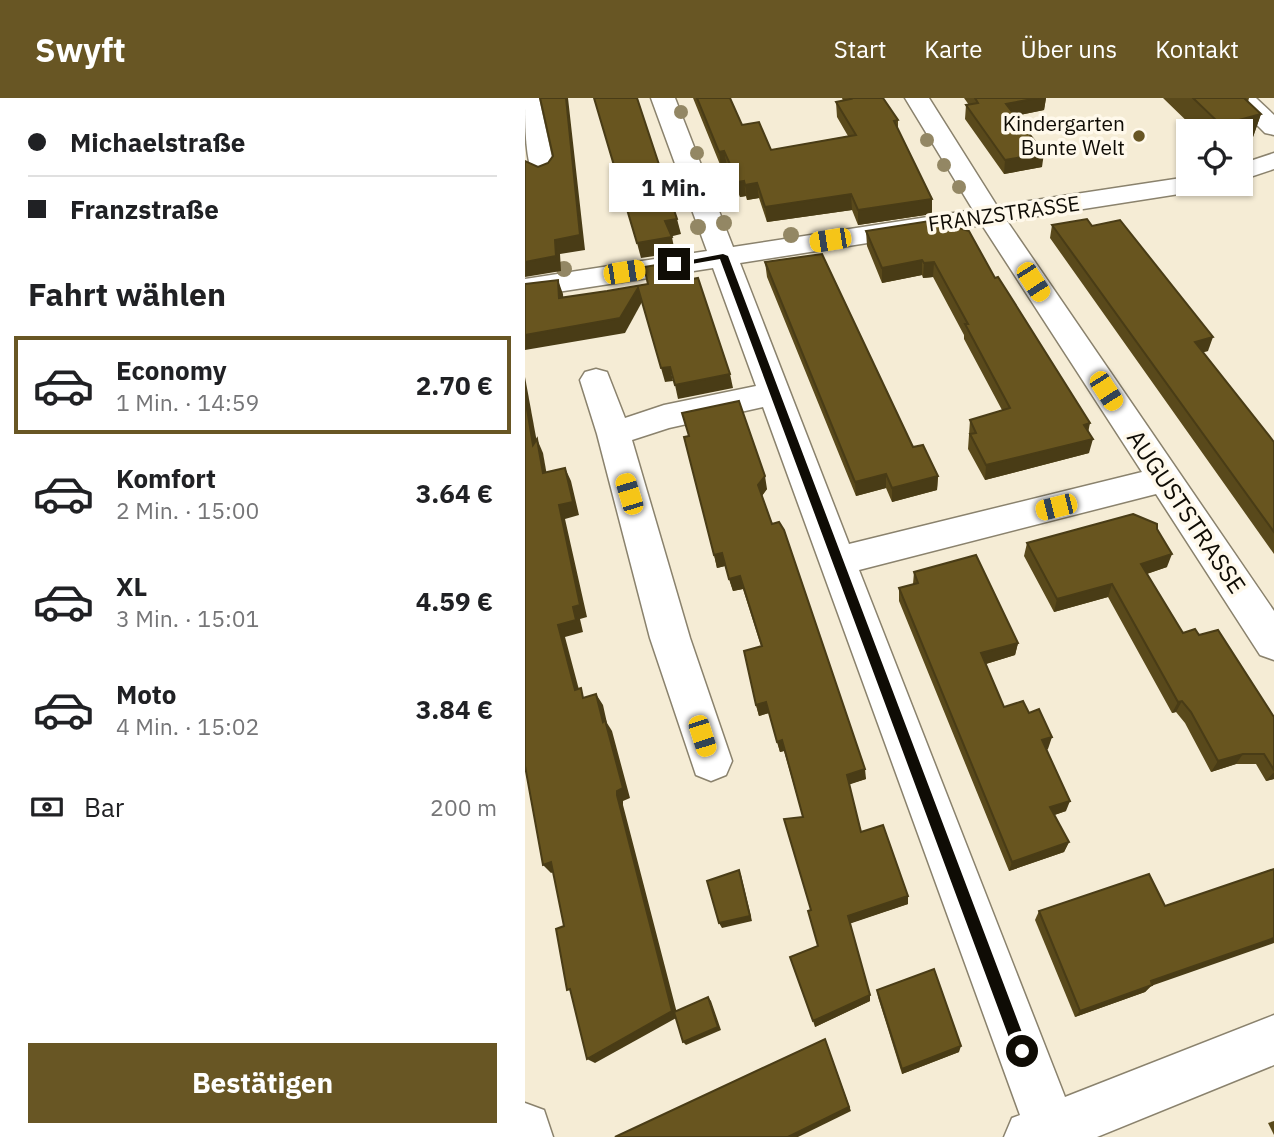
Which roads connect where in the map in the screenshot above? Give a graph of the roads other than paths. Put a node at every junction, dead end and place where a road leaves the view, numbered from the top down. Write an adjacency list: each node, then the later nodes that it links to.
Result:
1 (527, 98): 5 (street)
2 (663, 98): 12 (street)
3 (917, 98): 11 (street, AUGUSTSTRASSE)
4 (1242, 98): 6 (street)
5 (528, 125): 9 (street)
6 (1274, 128)
7 (1274, 162): 8 (street)
8 (1253, 168)
9 (542, 171)
10 (1176, 187): 11 (street, FRANZSTRASSE)
11 (990, 216): 12 (street, FRANZSTRASSE); 17 (street, AUGUSTSTRASSE)
12 (723, 256): 13 (street, FRANZSTRASSE); 15 (street)
13 (525, 288)
14 (596, 380): 16 (street)
15 (775, 393): 16 (street); 18 (street)
16 (614, 434): 20 (street)
17 (1164, 479): 18 (street); 19 (street, AUGUSTSTRASSE)
18 (838, 561): 23 (street)
19 (1274, 643)
20 (711, 761)
21 (1274, 1040): 23 (street)
22 (525, 1129): 24 (street)
23 (1041, 1132)
24 (526, 1137)

